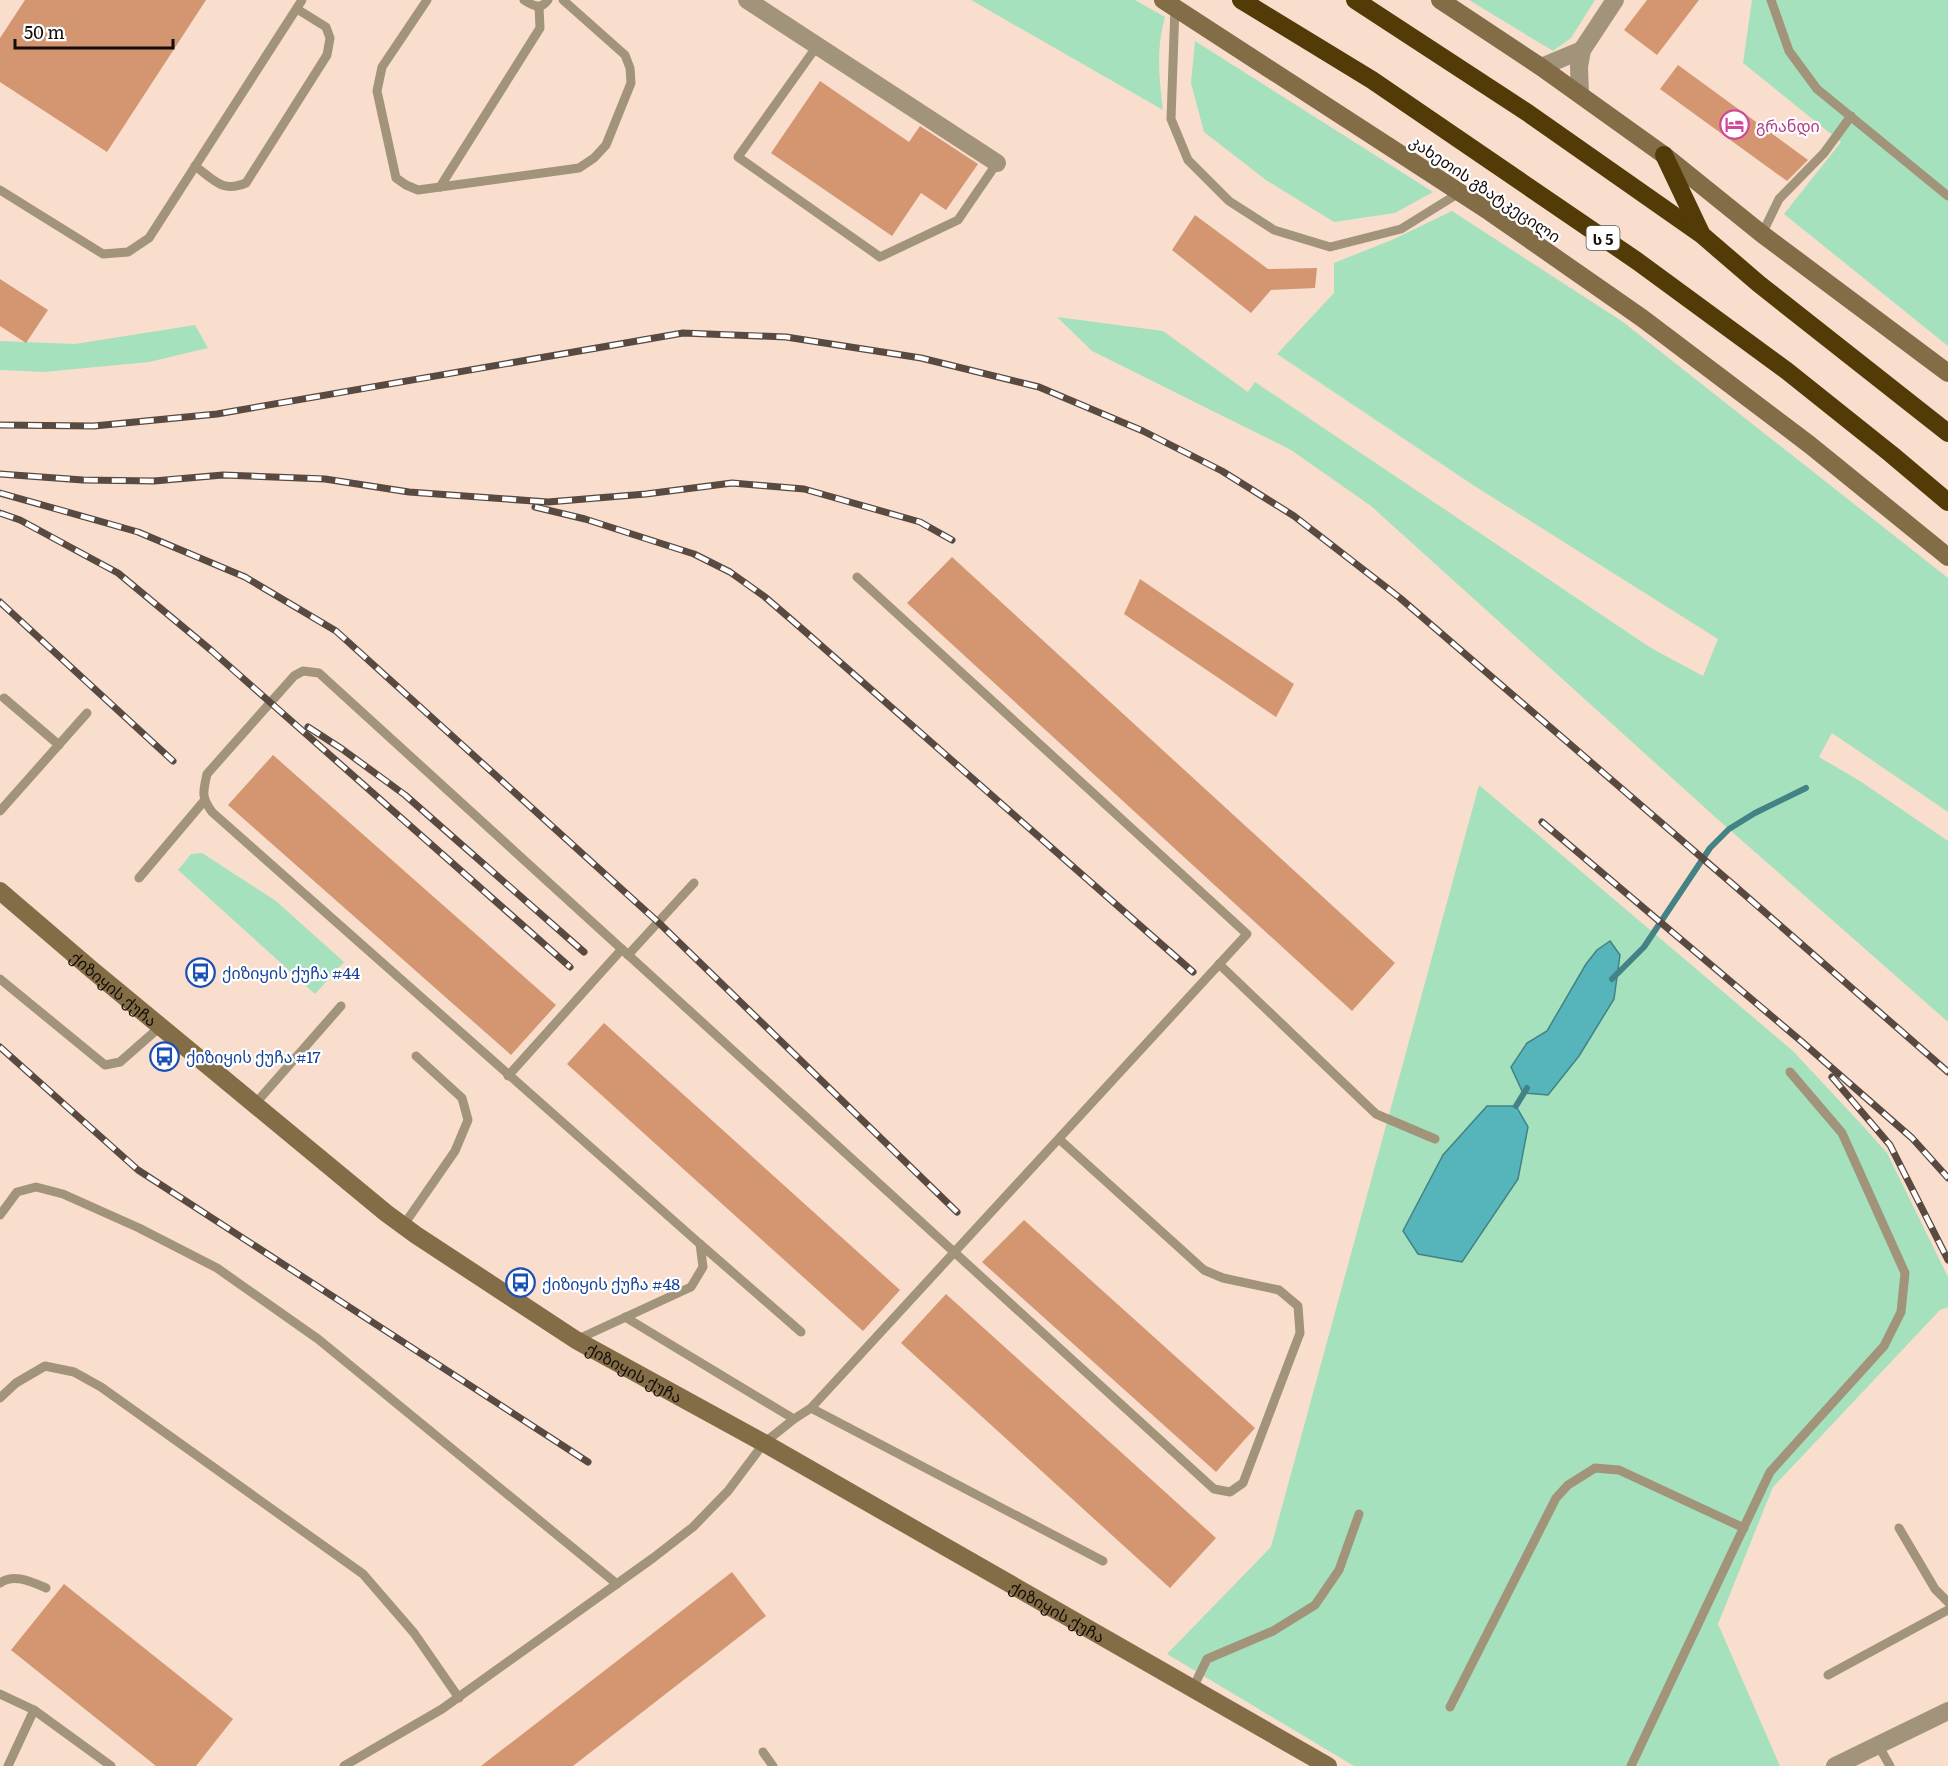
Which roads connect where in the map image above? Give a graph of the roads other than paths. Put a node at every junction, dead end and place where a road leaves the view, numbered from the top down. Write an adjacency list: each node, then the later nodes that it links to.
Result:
1 (303, 0): 14 (lane)
2 (427, 0): 23 (lane)
3 (524, 0): 13 (lane)
4 (548, 0): 13 (lane)
5 (563, 0): 23 (lane)
6 (747, 0): 15 (street)
7 (1241, 0): 31 (highway, კახეთის გზატკეცილი / ს 5)
8 (1355, 0): 28 (highway)
9 (1440, 0): 17 (street)
10 (1614, 0): 16 (street)
11 (1771, 0): 19 (lane)
12 (1169, 4): 25 (street, კახეთის გზატკეცილი); 25 (lane)
13 (539, 7): 23 (lane)
14 (297, 9): 22 (lane); 22 (lane)
15 (817, 46): 21 (street); 21 (lane)
16 (1582, 50): 17 (street); 18 (street)
17 (1541, 67): 18 (street)
18 (1580, 94): 20 (street)
19 (1851, 117): 26 (lane); 27 (lane)
20 (1664, 154): 27 (street); 28 (highway)
21 (997, 163)
22 (195, 166): 24 (lane)
23 (440, 187)
24 (0, 190)
25 (1459, 193): 32 (street, კახეთის გზატკეცილი)
26 (1948, 196)
27 (1762, 234): 29 (street)
28 (1702, 235): 30 (highway)
29 (1948, 373)
30 (1948, 433)
31 (1948, 502)
32 (1948, 557)
33 (857, 577): 43 (lane)
34 (4, 698): 36 (lane)
35 (87, 713): 36 (lane)
36 (59, 745): 38 (lane)
37 (204, 801): 39 (lane); 42 (lane); 49 (lane)
38 (0, 811)
39 (139, 878)
40 (694, 883): 42 (lane)
41 (0, 891): 46 (street, ქიზიყის ქუჩა)
42 (626, 952): 49 (lane); 56 (lane)
43 (1219, 964): 51 (lane); 52 (lane)
44 (0, 979): 46 (lane)
45 (341, 1006): 50 (lane)
46 (161, 1026): 50 (street, ქიზიყის ქუჩა)
47 (416, 1056): 54 (lane)
48 (1790, 1072): 65 (lane)
49 (508, 1076): 55 (lane)
50 (255, 1104): 54 (street, ქიზიყის ქუჩა)
51 (1059, 1139): 56 (lane); 56 (lane)
52 (1435, 1139)
53 (0, 1215): 69 (lane)
54 (403, 1226): 59 (street, ქიზიყის ქუჩა)
55 (700, 1244): 57 (lane); 58 (lane)
56 (955, 1252): 61 (lane)
57 (625, 1317): 59 (lane); 62 (lane)
58 (801, 1332)
59 (576, 1340): 63 (street, ქიზიყის ქუჩა)
60 (0, 1398): 76 (lane)
61 (811, 1408): 62 (lane); 67 (lane)
62 (794, 1419): 63 (lane)
63 (764, 1443): 69 (lane); 74 (street, ქიზიყის ქუჩა)
64 (1359, 1514): 74 (lane)
65 (1744, 1528): 77 (lane); 87 (lane)
66 (1899, 1528): 71 (lane)
67 (1103, 1561)
68 (0, 1583): 70 (lane)
69 (617, 1584): 76 (lane)
70 (46, 1588)
71 (1948, 1602)
72 (1948, 1610): 73 (lane)
73 (1828, 1676)
74 (1192, 1688): 86 (street, ქიზიყის ქუჩა)
75 (0, 1694): 78 (lane)
76 (459, 1698): 84 (lane)
77 (1450, 1707)
78 (34, 1710): 82 (lane); 83 (lane)
79 (1948, 1711): 80 (street)
80 (1878, 1745): 88 (street); 89 (lane)
81 (763, 1752): 85 (lane)
82 (8, 1766)
83 (111, 1766)
84 (344, 1766)
85 (773, 1766)
86 (1328, 1766)
87 (1631, 1766)
88 (1835, 1766)
89 (1890, 1766)

